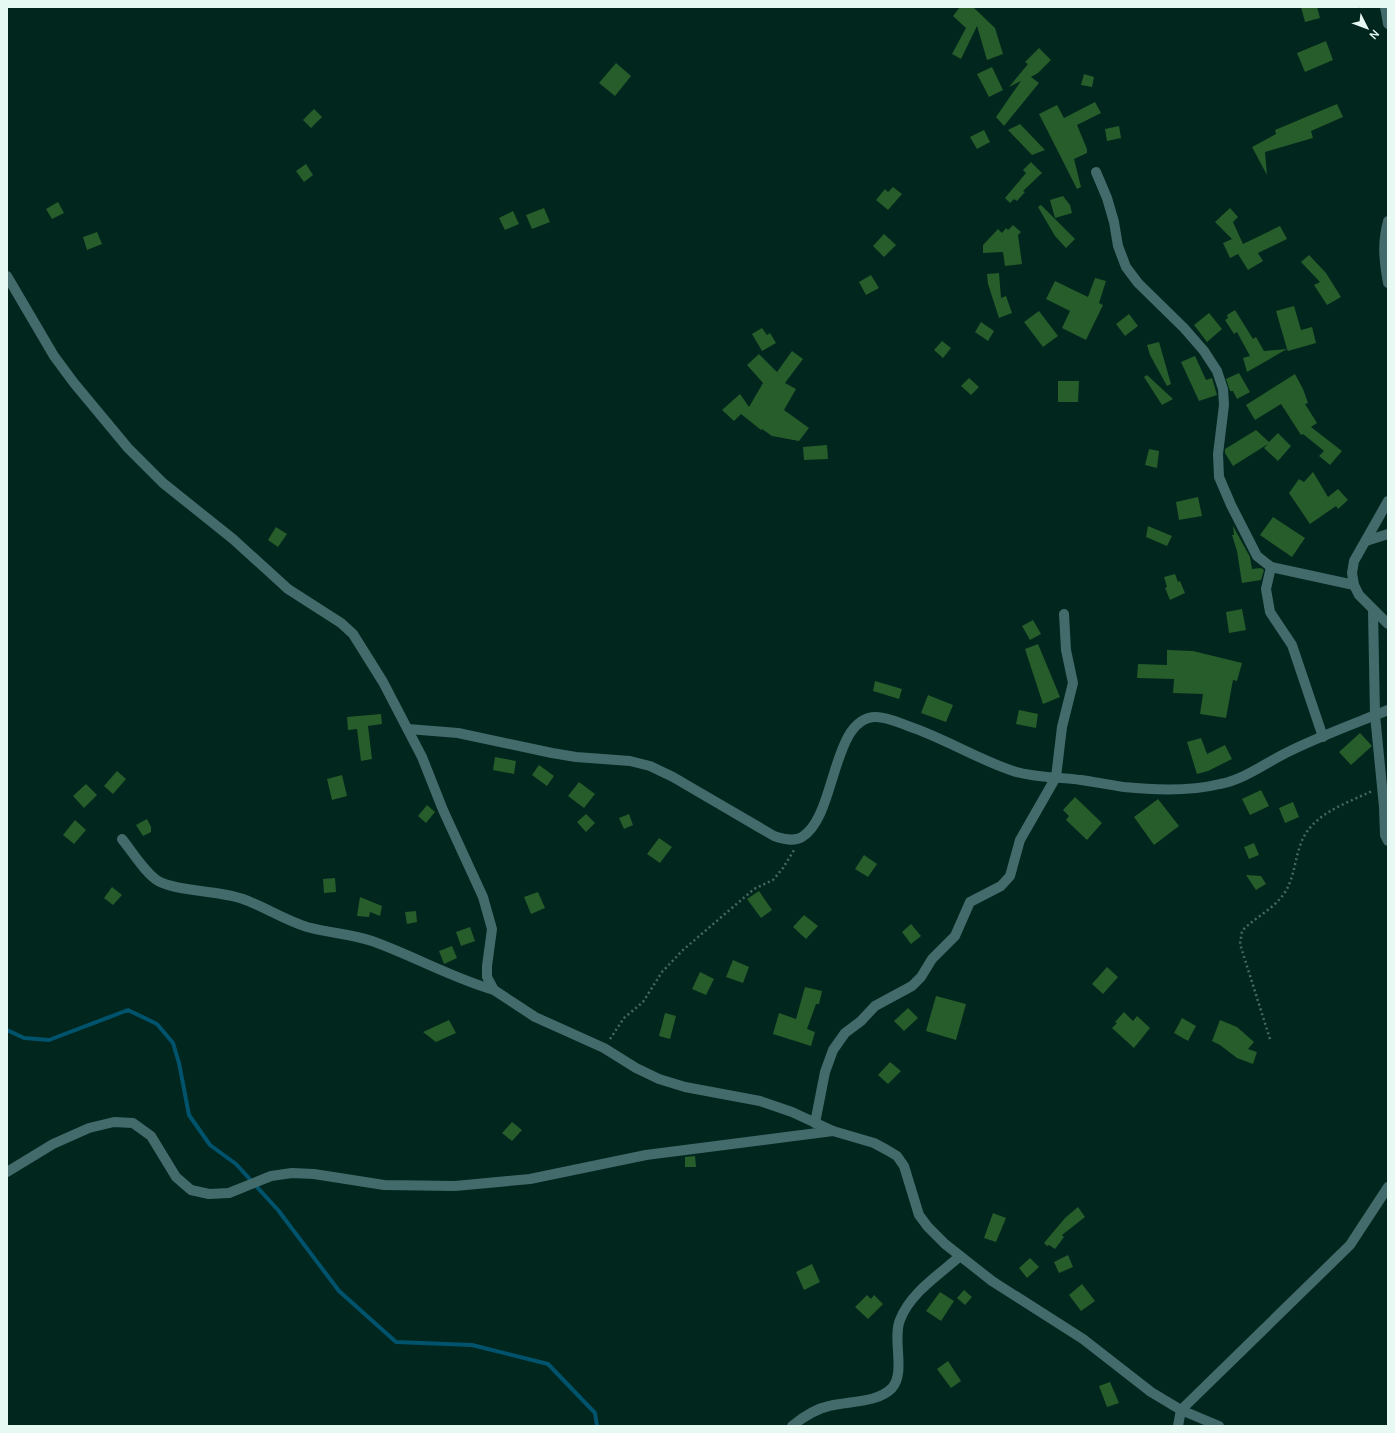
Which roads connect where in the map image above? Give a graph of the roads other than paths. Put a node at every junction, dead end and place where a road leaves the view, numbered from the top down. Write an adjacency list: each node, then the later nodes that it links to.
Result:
1 (1385, 7): 2 (street)
2 (1388, 24)
3 (1096, 172): 10 (street)
4 (1388, 221): 6 (street)
5 (7, 276): 17 (street)
6 (1388, 283)
7 (1388, 501): 9 (street)
8 (1388, 534): 9 (street)
9 (1366, 541): 11 (street)
10 (1271, 567): 11 (street); 18 (street)
11 (1354, 585): 12 (street)
12 (1373, 611): 14 (street); 16 (street)
13 (1064, 614): 19 (street)
14 (1388, 624)
15 (1388, 710): 16 (street)
16 (1375, 715): 18 (street); 21 (street)
17 (408, 729): 19 (street); 22 (street)
18 (1323, 737): 19 (street)
19 (1056, 777): 23 (street)
20 (122, 839): 22 (street)
21 (1388, 840)
22 (494, 990): 23 (street)
23 (815, 1123): 24 (street)
24 (833, 1132): 25 (street); 27 (street)
25 (7, 1172)
26 (1388, 1187): 28 (street)
27 (960, 1256): 28 (street); 29 (street)
28 (1181, 1410): 30 (street); 31 (street)
29 (792, 1426)
30 (1178, 1426)
31 (1219, 1426)

